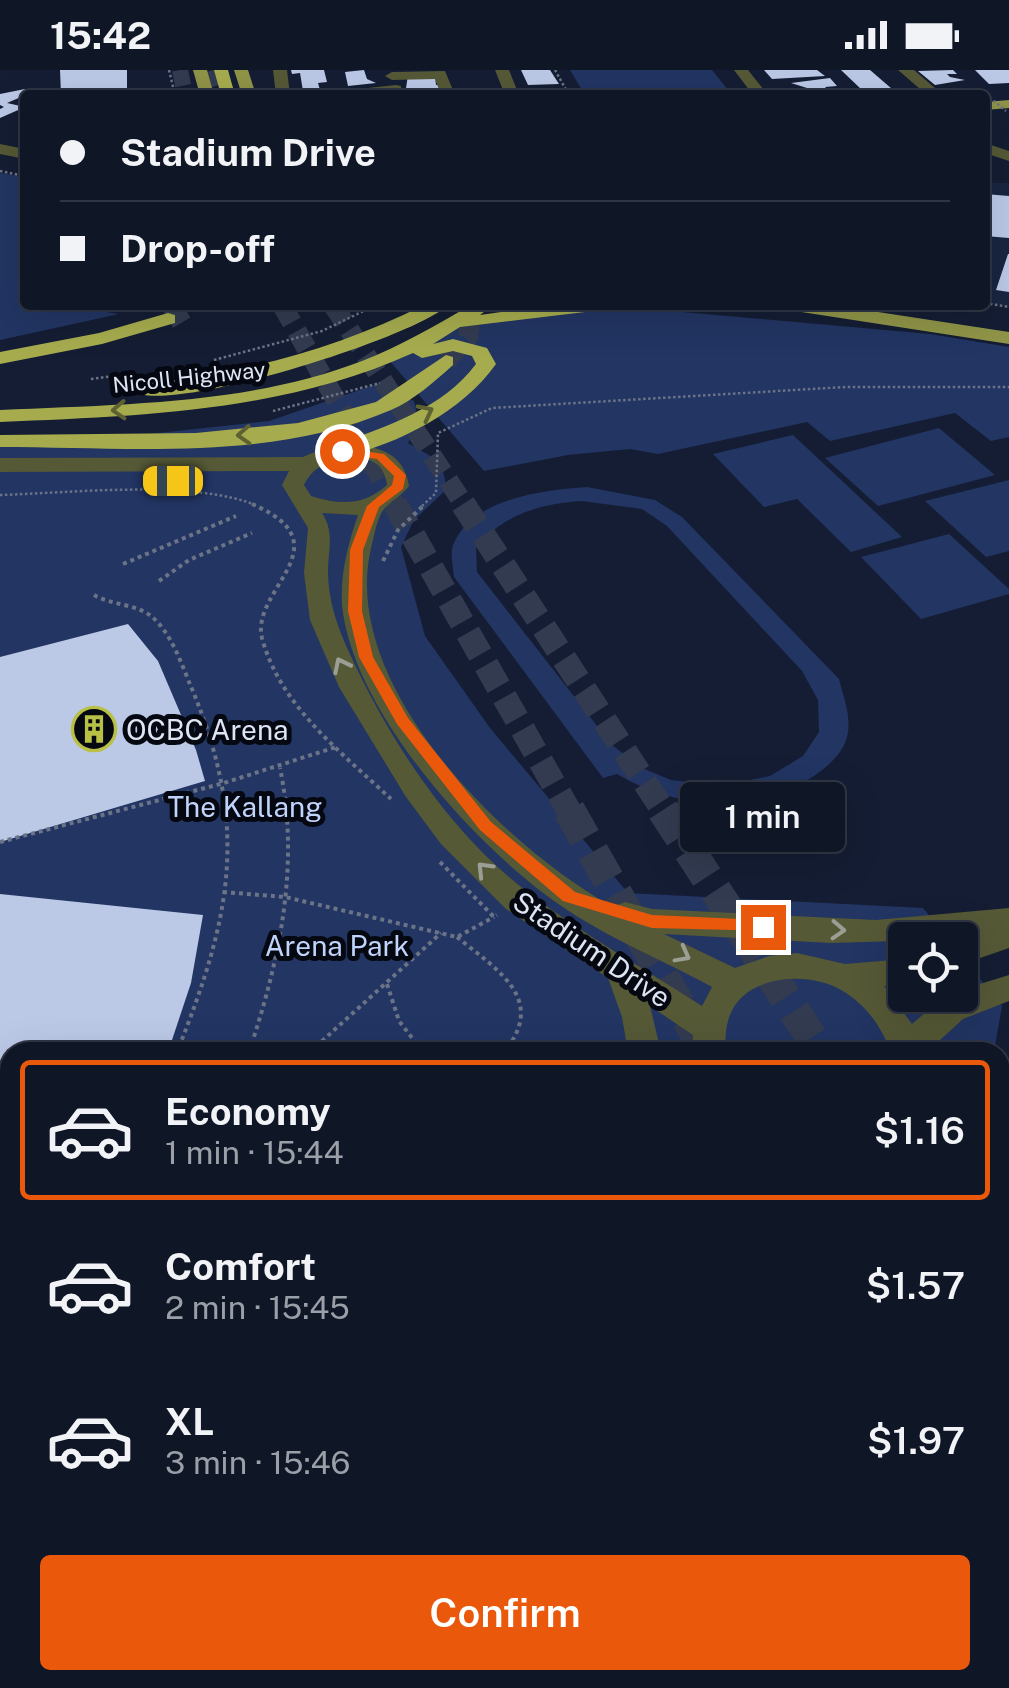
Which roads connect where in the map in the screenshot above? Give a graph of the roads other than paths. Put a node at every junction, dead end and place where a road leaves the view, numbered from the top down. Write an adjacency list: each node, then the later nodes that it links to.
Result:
1 (741, 70): 6 (street)
2 (905, 70): 7 (street)
3 (440, 72): 4 (street)
4 (395, 82): 5 (street)
5 (361, 90)
6 (757, 90)
7 (930, 90)
8 (389, 310): 17 (highway)
9 (428, 310): 17 (highway, Nicoll Highway)
10 (477, 310): 16 (highway, Nicoll Highway)
11 (544, 310): 16 (highway)
12 (828, 310): 18 (main road)
13 (958, 310): 15 (main road)
14 (168, 319): 19 (highway)
15 (1009, 319)
16 (453, 326): 22 (highway, Nicoll Highway)
17 (372, 337): 21 (highway, Nicoll Highway)
18 (1009, 338)
19 (0, 358)
20 (446, 361): 24 (highway, one-way to 24)
21 (0, 396)
22 (251, 398): 23 (highway, Nicoll Highway, one-way to 23); 25 (highway, one-way to 22)
23 (0, 416)
24 (0, 441)
25 (342, 451): 26 (street); 30 (street, Stadium Drive)
26 (304, 464): 27 (street); 29 (street, Stadium Drive)
27 (0, 465)
28 (0, 482): 29 (street)
29 (301, 498): 30 (street); 35 (street, Stadium Drive, one-way to 29)
30 (373, 506): 31 (street, Stadium Drive)
31 (569, 896): 32 (street, one-way to 32); 38 (street, Stadium Drive, one-way to 38)
32 (1009, 920)
33 (1009, 936): 34 (street)
34 (978, 947)
35 (622, 970): 40 (street, Stadium Drive); 41 (street)
36 (888, 974): 37 (street)
37 (845, 978): 38 (street); 42 (street)
38 (734, 983): 40 (street)
39 (1009, 988): 43 (street)
40 (707, 1039)
41 (642, 1042)
42 (904, 1042)
43 (914, 1042)

